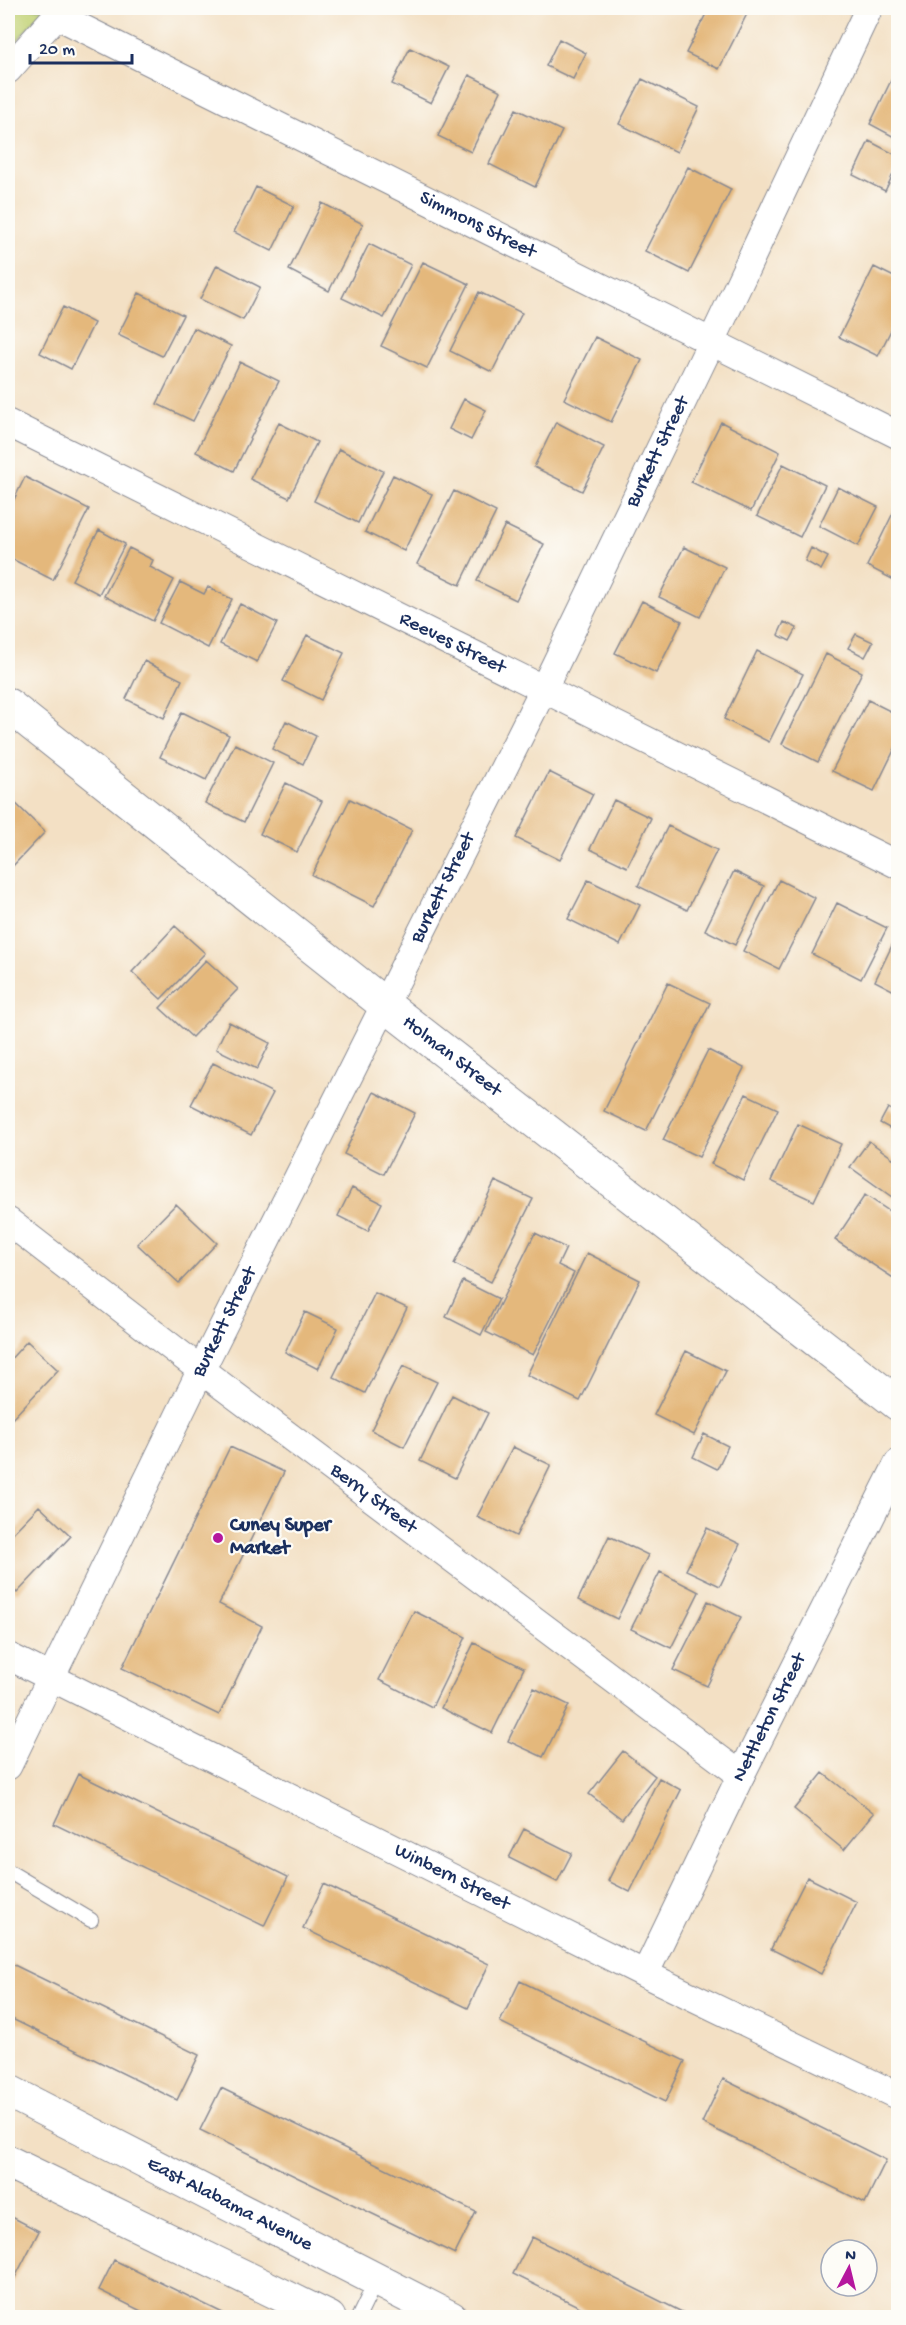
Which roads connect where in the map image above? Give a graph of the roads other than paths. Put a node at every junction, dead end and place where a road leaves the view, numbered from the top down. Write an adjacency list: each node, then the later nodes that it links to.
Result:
1 (869, 8): 4 (street, Burkett Street)
2 (59, 11): 3 (street); 4 (street, Simmons Street)
3 (8, 70)
4 (711, 343): 6 (street, Simmons Street); 7 (street, Burkett Street)
5 (10, 432): 7 (street, Reeves Street)
6 (898, 435)
7 (543, 690): 9 (street, Reeves Street); 10 (street, Burkett Street)
8 (8, 705): 10 (street, Holman Street)
9 (898, 865)
10 (384, 1004): 12 (street, Burkett Street); 13 (street, Holman Street)
11 (8, 1221): 12 (street, Berry Street)
12 (201, 1370): 16 (street, Burkett Street); 18 (street, Berry Street)
13 (898, 1404)
14 (898, 1463): 18 (street, Nettleton Street)
15 (8, 1656): 16 (street, Winbern Street)
16 (50, 1678): 17 (street, Burkett Street); 21 (street, Winbern Street)
17 (8, 1766)
18 (741, 1775): 21 (street, Nettleton Street)
19 (8, 1872): 20 (lane)
20 (91, 1920)
21 (645, 1974): 23 (street, Winbern Street)
22 (8, 2091): 25 (street, East Alabama Avenue)
23 (898, 2097)
24 (8, 2162): 26 (street)
25 (376, 2281): 27 (lane); 28 (street, East Alabama Avenue)
26 (329, 2318)
27 (358, 2318)
28 (451, 2318)

